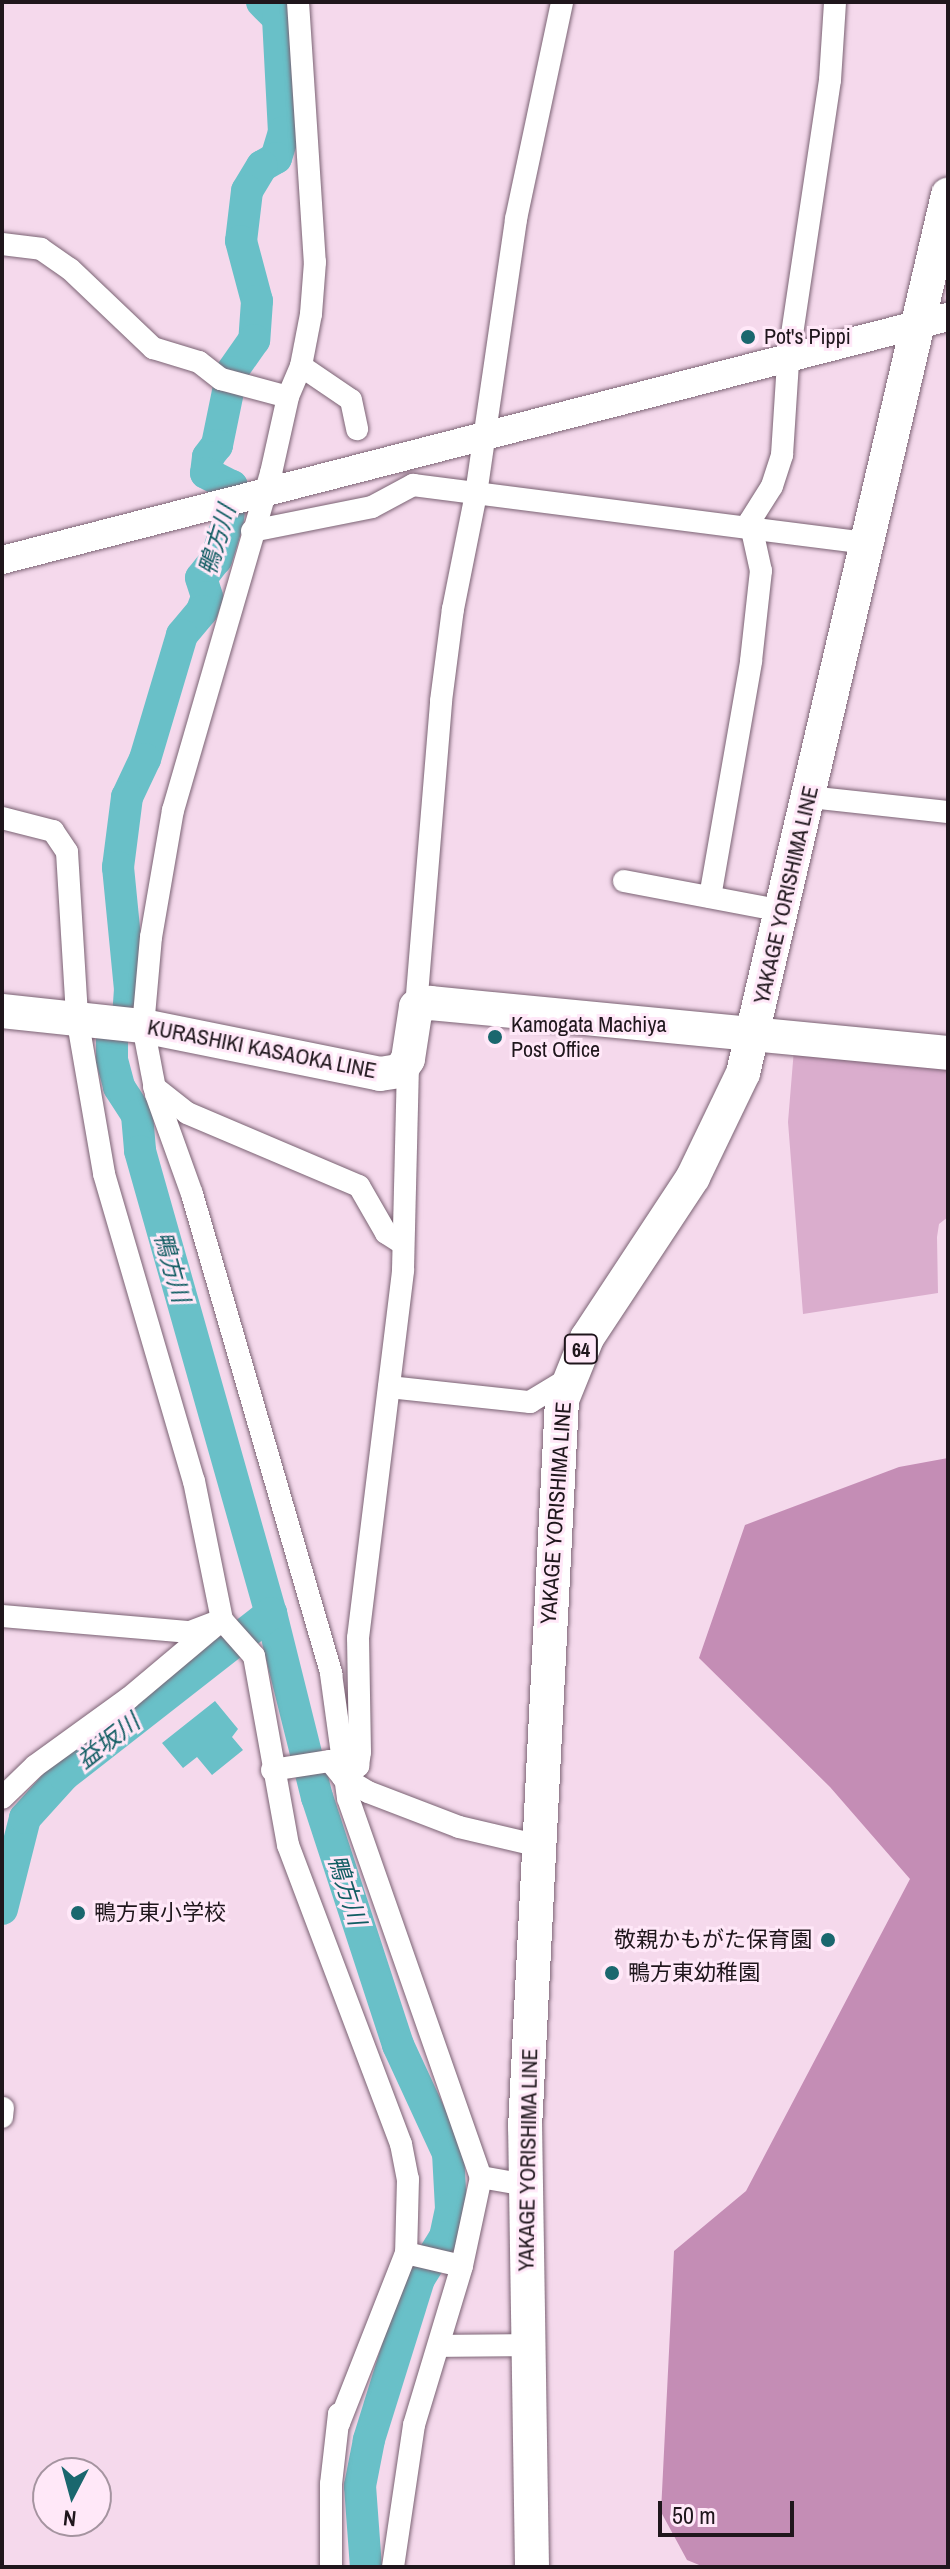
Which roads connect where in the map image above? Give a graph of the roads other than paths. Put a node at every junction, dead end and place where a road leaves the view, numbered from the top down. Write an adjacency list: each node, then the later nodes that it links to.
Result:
1 (298, 2): 8 (street)
2 (562, 2): 11 (street)
3 (835, 2): 7 (street)
4 (948, 195): 6 (main road, YAKAGE YORISHIMA LINE / 64)
5 (2, 244): 9 (street)
6 (933, 322): 7 (street); 16 (main road, YAKAGE YORISHIMA LINE / 64)
7 (788, 361): 11 (street); 14 (street)
8 (301, 366): 9 (street); 10 (street)
9 (288, 397): 12 (street)
10 (357, 429)
11 (484, 438): 12 (street); 13 (street)
12 (260, 494): 15 (street); 17 (street)
13 (476, 494): 14 (street); 15 (street); 24 (street)
14 (750, 529): 16 (street); 22 (street)
15 (252, 531): 27 (street)
16 (867, 543): 18 (main road, YAKAGE YORISHIMA LINE / 64)
17 (2, 560)
18 (810, 797): 19 (street); 23 (main road, YAKAGE YORISHIMA LINE / 64)
19 (948, 812)
20 (2, 818): 26 (street)
21 (624, 881): 22 (street)
22 (710, 897): 23 (street)
23 (783, 911): 28 (main road, YAKAGE YORISHIMA LINE / 64)
24 (416, 1007): 28 (main road); 30 (main road, KURASHIKI KASAOKA LINE)
25 (2, 1011): 26 (main road, KURASHIKI KASAOKA LINE)
26 (82, 1018): 27 (main road, KURASHIKI KASAOKA LINE); 36 (street)
27 (143, 1026): 30 (main road, KURASHIKI KASAOKA LINE); 31 (street)
28 (753, 1034): 29 (main road); 33 (main road, YAKAGE YORISHIMA LINE / 64)
29 (948, 1053)
30 (408, 1059): 32 (street)
31 (154, 1087): 32 (street); 38 (street)
32 (402, 1243): 34 (street)
33 (568, 1379): 34 (street); 40 (main road, YAKAGE YORISHIMA LINE / 64)
34 (389, 1387): 38 (street)
35 (2, 1616): 36 (street)
36 (223, 1621): 37 (street); 39 (street)
37 (278, 1769): 38 (street); 43 (street)
38 (336, 1769): 40 (street); 41 (street)
39 (2, 1798)
40 (540, 1846): 42 (main road, YAKAGE YORISHIMA LINE / 64)
41 (481, 2177): 42 (street); 44 (street)
42 (526, 2185): 45 (main road, YAKAGE YORISHIMA LINE / 64)
43 (410, 2256): 44 (street); 47 (street)
44 (462, 2266): 46 (street)
45 (529, 2345): 46 (street); 49 (main road, YAKAGE YORISHIMA LINE / 64)
46 (439, 2346): 48 (street)
47 (331, 2567)
48 (393, 2567)
49 (532, 2567)

